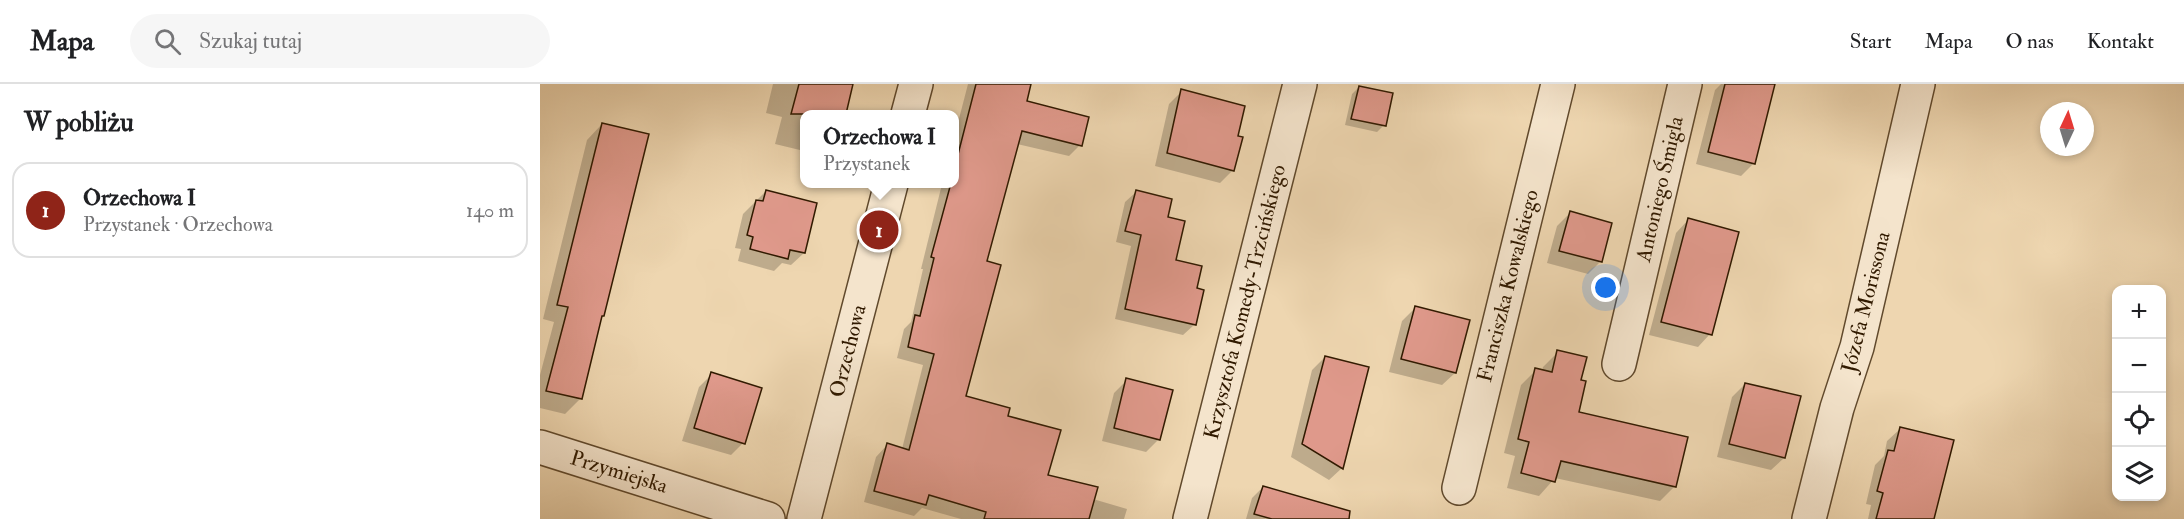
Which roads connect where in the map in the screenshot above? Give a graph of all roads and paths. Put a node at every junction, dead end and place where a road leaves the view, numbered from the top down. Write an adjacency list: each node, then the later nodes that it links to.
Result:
1 (916, 84): 6 (street)
2 (1300, 84): 13 (street, Krzysztofa Komedy-Trzcińskiego)
3 (1558, 84): 10 (street, Franciszka Kowalskiego)
4 (1685, 84): 8 (street, Antoniego Śmigla)
5 (1918, 84): 14 (street, Józefa Morissona)
6 (909, 110)
7 (890, 188): 12 (street, Orzechowa)
8 (1619, 364)
9 (540, 447): 11 (street, Przymiejska)
10 (1459, 488)
11 (768, 519)
12 (804, 519)
13 (1190, 519)
14 (1809, 519)

